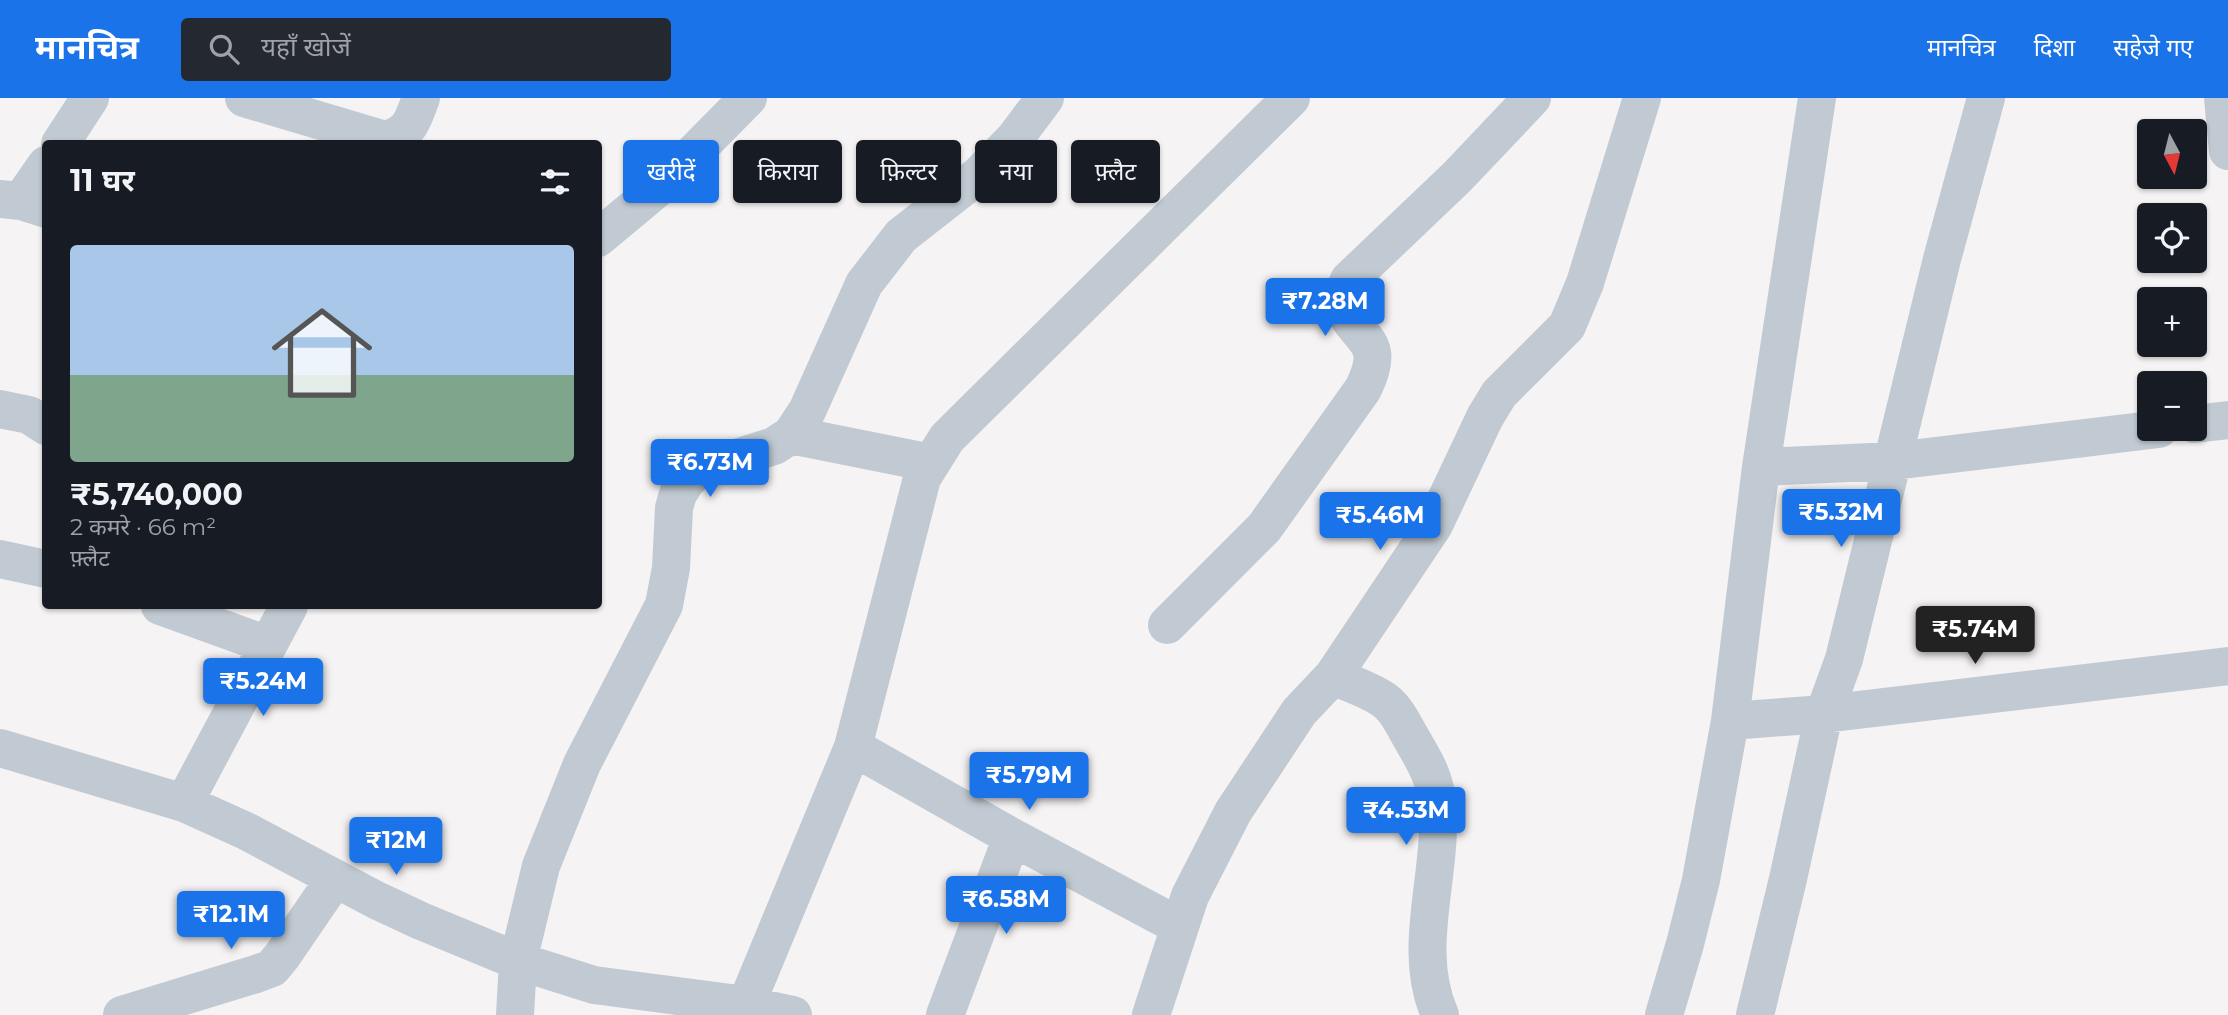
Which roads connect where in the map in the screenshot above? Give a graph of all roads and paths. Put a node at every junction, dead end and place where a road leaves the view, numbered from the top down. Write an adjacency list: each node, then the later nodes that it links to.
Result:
1 (90, 98): 12 (street)
2 (244, 98): 13 (street)
3 (421, 98): 14 (street)
4 (748, 98): 18 (street)
5 (1045, 98): 24 (street)
6 (1291, 98): 26 (street)
7 (1532, 98): 32 (street)
8 (1642, 98): 35 (street)
9 (1817, 98): 27 (street)
10 (1986, 98): 25 (street)
11 (2223, 98): 15 (street)
12 (63, 140)
13 (382, 140)
14 (388, 140)
15 (2228, 151)
16 (42, 171): 17 (street)
17 (22, 203)
18 (602, 235)
19 (0, 409): 22 (street)
20 (2228, 420): 21 (street)
21 (2207, 422)
22 (42, 423)
23 (2137, 432): 25 (street)
24 (790, 435): 26 (street); 44 (street)
25 (1894, 461): 27 (street); 36 (street)
26 (931, 463): 38 (street)
27 (1761, 467): 37 (street)
28 (0, 559): 29 (street)
29 (42, 568)
30 (168, 609): 33 (street)
31 (287, 609): 33 (street)
32 (1167, 625)
33 (268, 645): 40 (street)
34 (2228, 666): 36 (street)
35 (1332, 676): 43 (street); 51 (street)
36 (1824, 714): 37 (street); 53 (street)
37 (1730, 722): 52 (street)
38 (853, 747): 41 (street); 45 (street)
39 (0, 748): 40 (street)
40 (184, 803): 42 (street)
41 (1012, 837): 43 (street); 49 (street)
42 (334, 880): 44 (street); 46 (street)
43 (1179, 926): 50 (street)
44 (518, 961): 45 (street); 47 (street)
45 (746, 1005): 48 (street)
46 (122, 1015)
47 (515, 1015)
48 (793, 1015)
49 (945, 1015)
50 (1151, 1015)
51 (1440, 1015)
52 (1664, 1015)
53 (1755, 1015)

